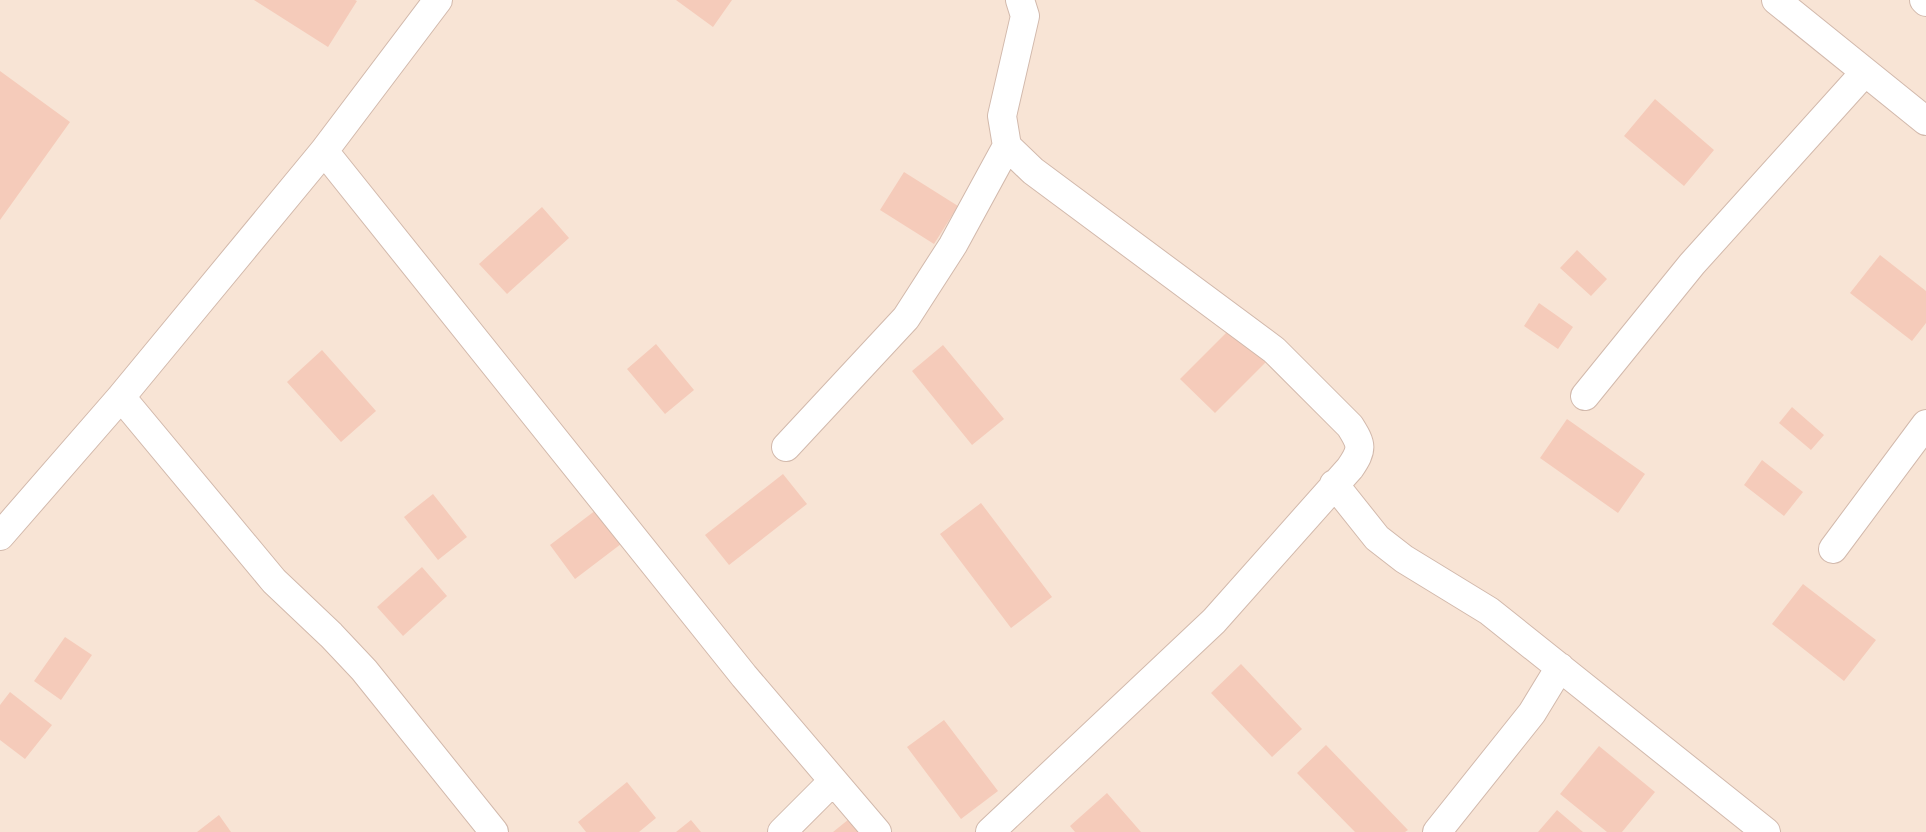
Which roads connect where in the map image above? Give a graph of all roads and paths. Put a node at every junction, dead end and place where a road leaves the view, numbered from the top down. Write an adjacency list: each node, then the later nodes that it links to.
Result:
1 (438, 0): 7 (street)
2 (1020, 0): 6 (street)
3 (1776, 0): 4 (street)
4 (1865, 72): 5 (street); 8 (street)
5 (1926, 122)
6 (1007, 146): 11 (street); 12 (street)
7 (324, 151): 9 (street); 16 (street)
8 (1585, 396)
9 (121, 397): 13 (street); 18 (street)
10 (1926, 424): 14 (street)
11 (786, 447)
12 (1334, 484): 15 (street); 21 (street)
13 (0, 536)
14 (1832, 549)
15 (1560, 667): 17 (street); 22 (street)
16 (833, 781): 19 (street); 20 (street)
17 (1445, 829)
18 (494, 832)
19 (782, 832)
20 (877, 832)
21 (990, 832)
22 (1766, 832)

